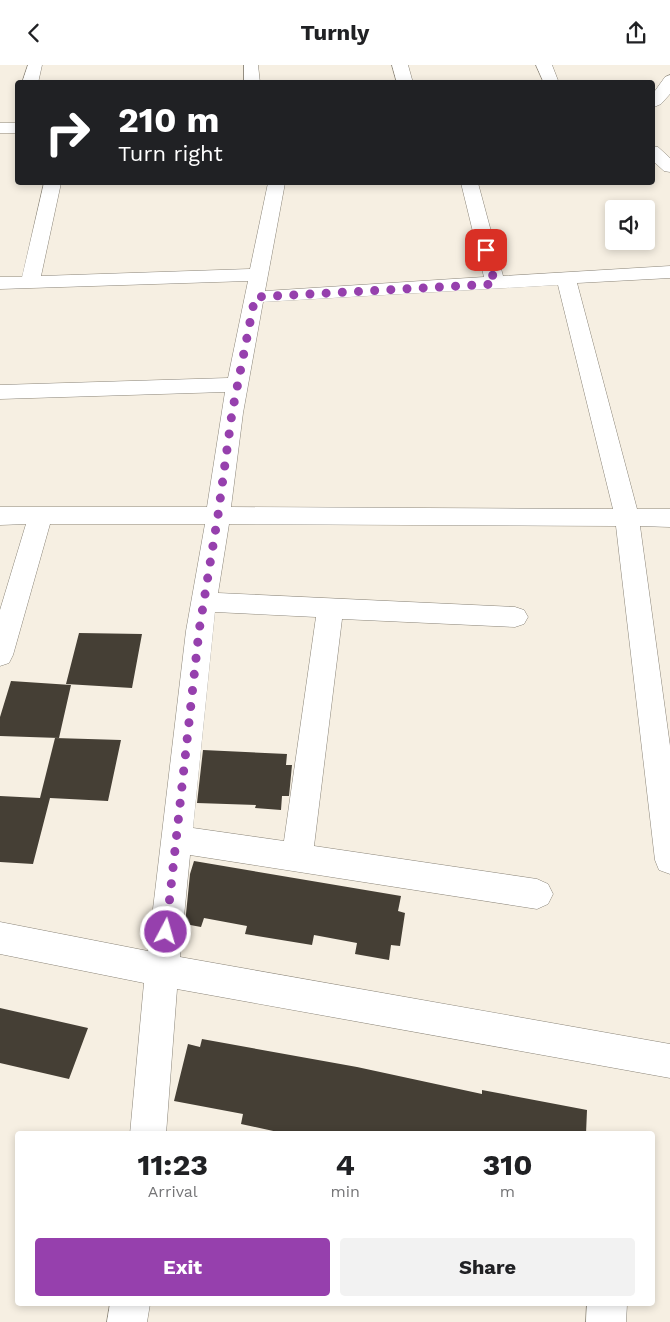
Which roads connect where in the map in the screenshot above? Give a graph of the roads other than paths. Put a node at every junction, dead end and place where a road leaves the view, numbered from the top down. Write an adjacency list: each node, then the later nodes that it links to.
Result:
1 (35, 65): 5 (street)
2 (251, 65): 6 (street)
3 (400, 65): 7 (street)
4 (544, 65): 8 (street)
5 (31, 80)
6 (252, 80)
7 (404, 80)
8 (551, 80)
9 (670, 80): 10 (street)
10 (655, 101)
11 (0, 128): 12 (street)
12 (15, 128)
13 (655, 154): 14 (street)
14 (670, 167)
15 (52, 185): 20 (street)
16 (276, 185): 23 (street)
17 (470, 185): 22 (street)
18 (670, 272): 19 (street)
19 (566, 279): 22 (street); 29 (street)
20 (30, 282): 21 (street); 23 (street)
21 (0, 283)
22 (495, 284): 23 (street)
23 (256, 286): 24 (street)
24 (238, 385): 25 (street); 26 (street)
25 (0, 392)
26 (218, 515): 28 (street); 29 (street); 31 (street)
27 (0, 516): 28 (street)
28 (40, 516): 34 (street)
29 (627, 517): 30 (street); 37 (street)
30 (670, 518)
31 (204, 602): 32 (street); 35 (street)
32 (330, 608): 33 (street); 36 (street)
33 (515, 617)
34 (0, 655)
35 (176, 839): 36 (street); 40 (street)
36 (297, 857): 38 (street)
37 (670, 860)
38 (537, 894)
39 (0, 938): 40 (street)
40 (162, 970): 41 (street); 42 (street)
41 (670, 1061)
42 (148, 1131)
43 (130, 1306): 45 (street)
44 (607, 1306): 46 (street)
45 (127, 1322)
46 (606, 1322)

